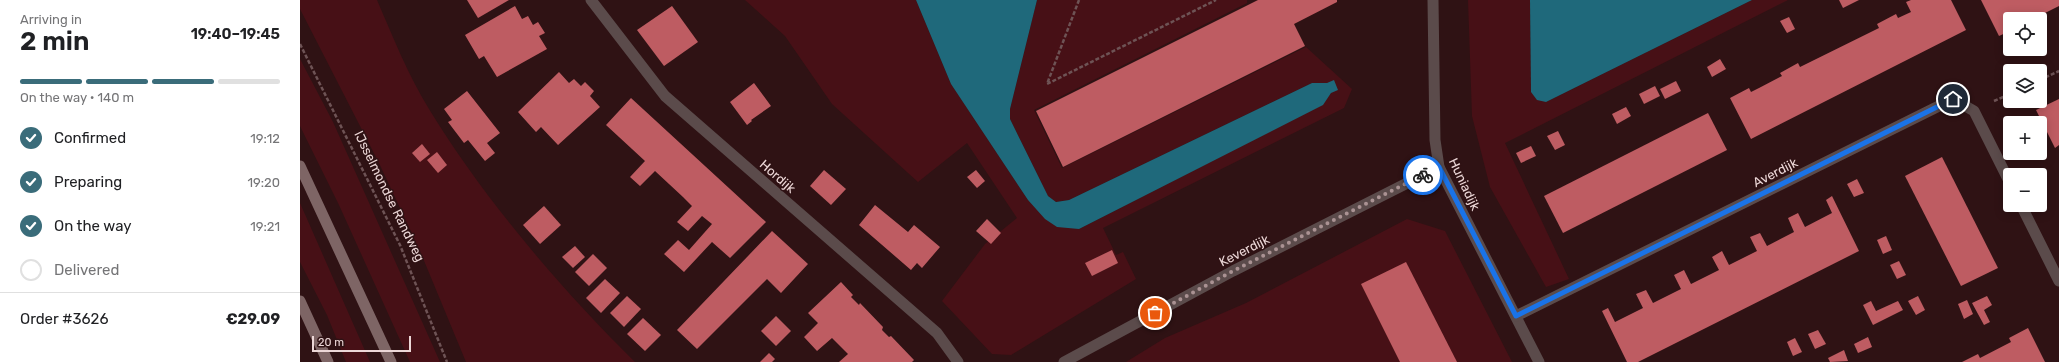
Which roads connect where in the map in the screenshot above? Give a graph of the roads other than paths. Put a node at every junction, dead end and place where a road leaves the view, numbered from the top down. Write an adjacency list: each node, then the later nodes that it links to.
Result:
1 (591, 0): 12 (street, Hordijk)
2 (1433, 0): 4 (street, Huniadijk)
3 (300, 166): 11 (main road)
4 (1439, 167): 9 (street, Huniadijk); 13 (street, Keverdijk)
5 (2003, 169): 9 (street, Averdijk)
6 (2024, 212): 7 (street)
7 (2059, 281)
8 (300, 301): 10 (main road)
9 (1516, 316): 14 (street, Huniadijk)
10 (328, 362)
11 (391, 362)
12 (958, 362)
13 (1064, 362)
14 (1539, 362)

